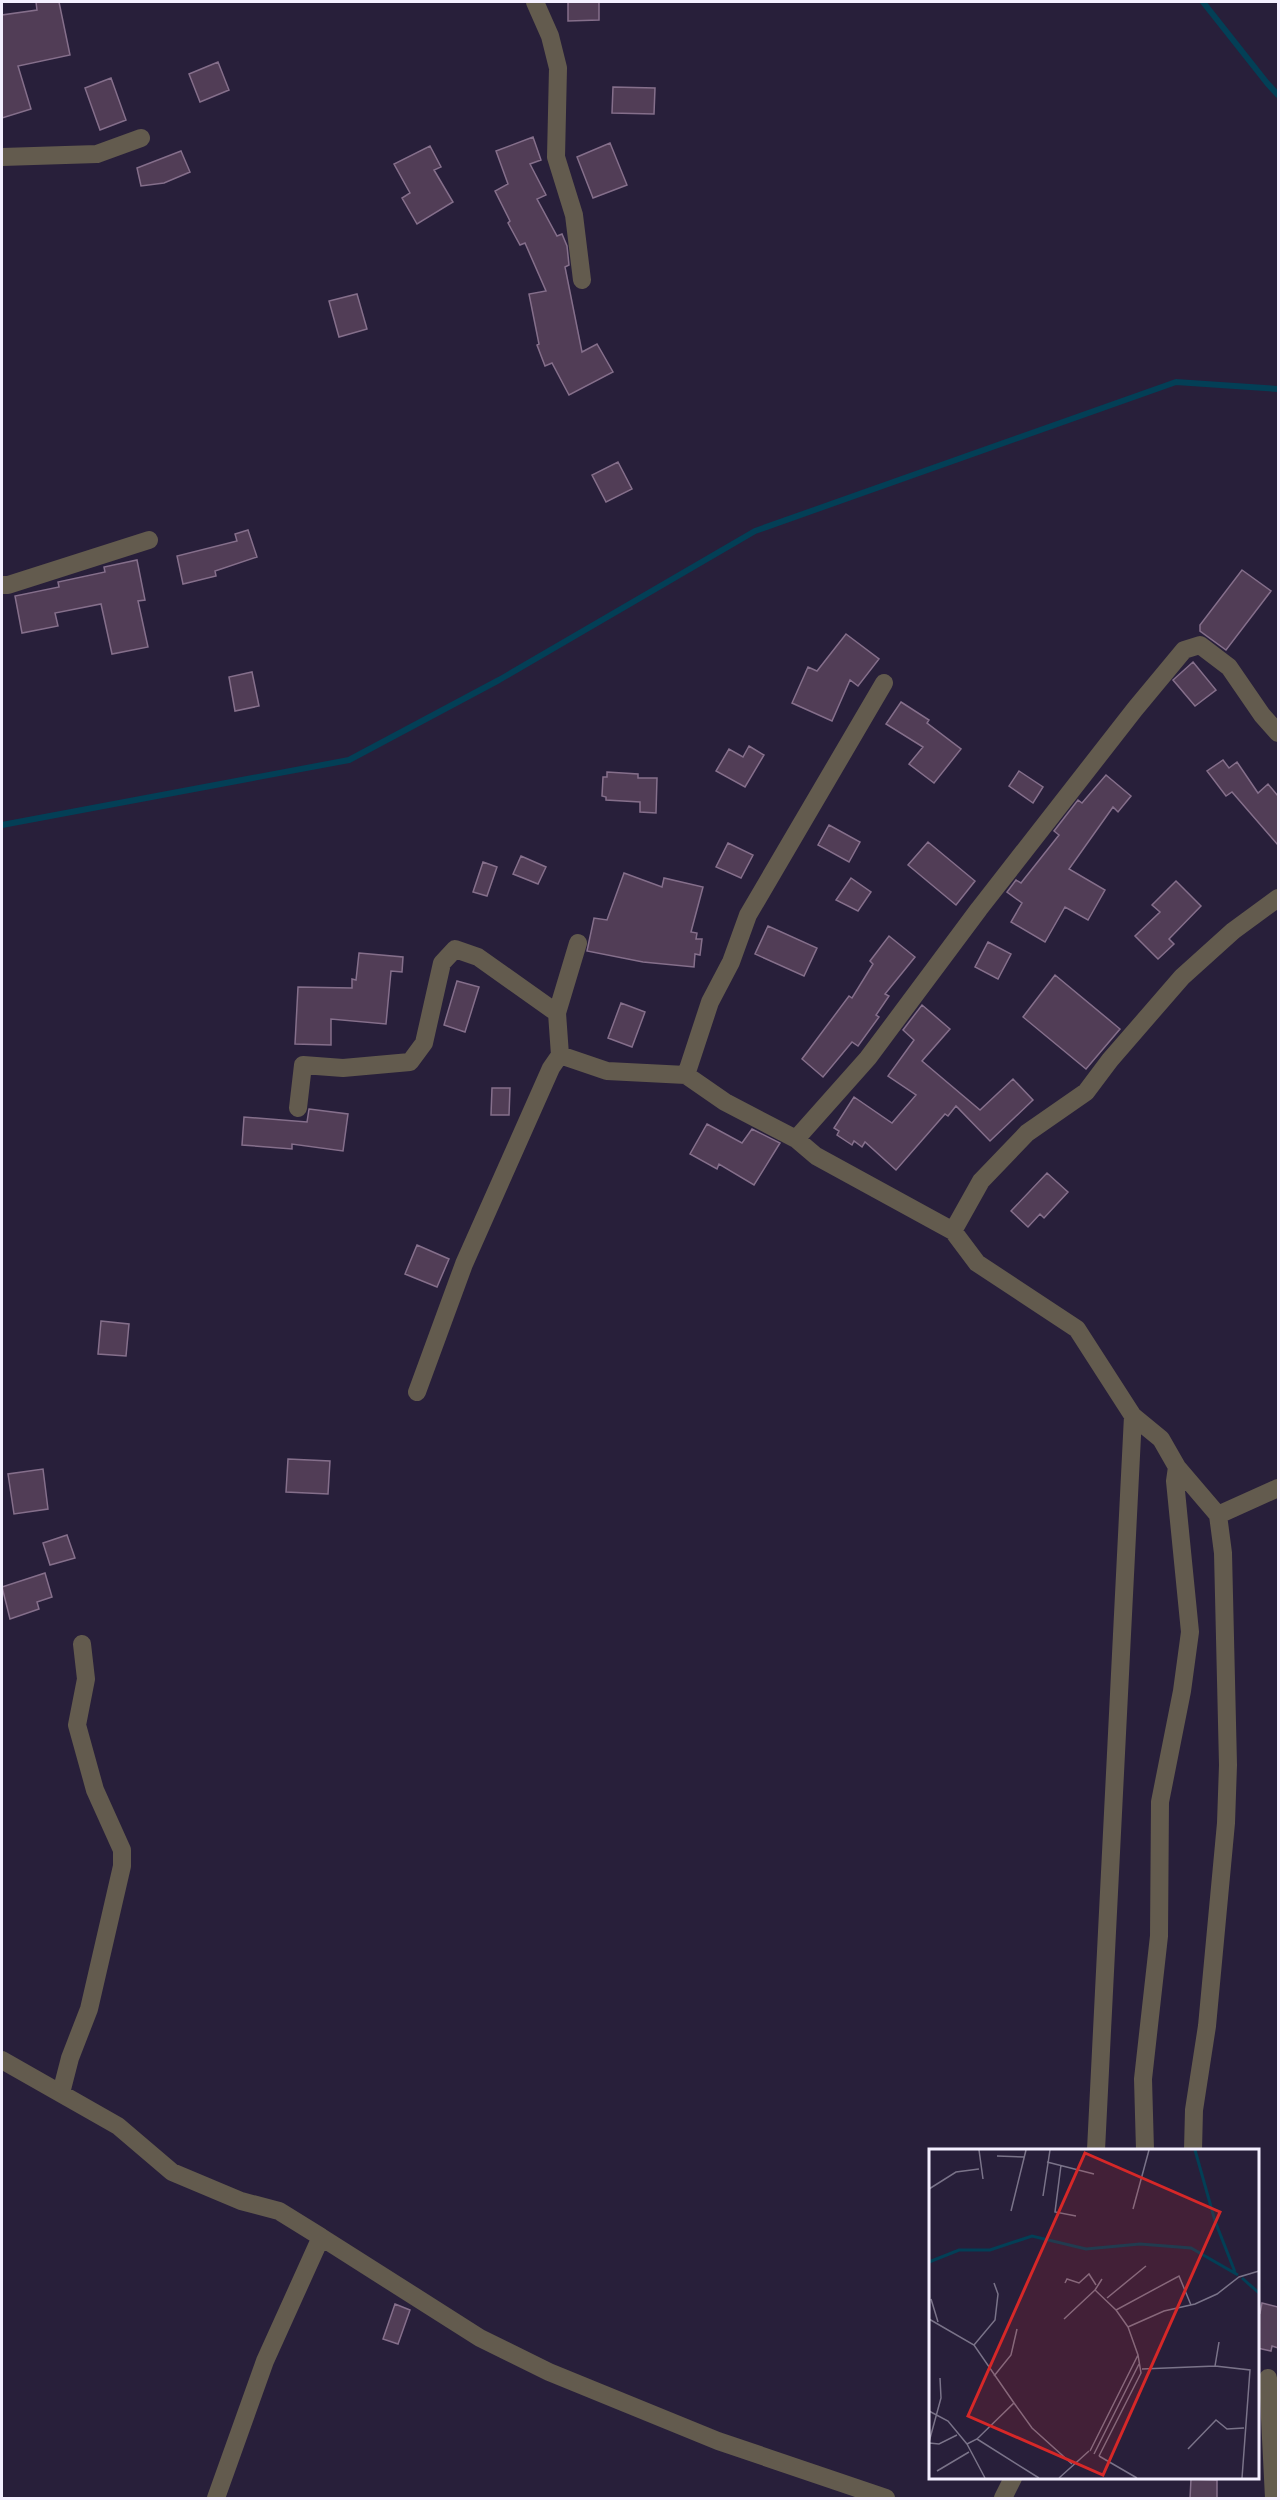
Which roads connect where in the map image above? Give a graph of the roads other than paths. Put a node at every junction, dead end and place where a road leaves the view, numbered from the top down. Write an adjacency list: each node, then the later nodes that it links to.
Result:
1 (535, 2): 4 (street)
2 (141, 138): 3 (street)
3 (2, 158)
4 (582, 280)
5 (149, 540): 6 (street)
6 (2, 585)
7 (884, 682): 13 (street)
8 (1278, 734): 15 (street)
9 (1278, 898): 16 (street)
10 (578, 943): 11 (street)
11 (557, 1013): 12 (street); 14 (street)
12 (560, 1055): 13 (street); 17 (street)
13 (686, 1075): 15 (street)
14 (298, 1108)
15 (796, 1139): 16 (street)
16 (953, 1231): 18 (street)
17 (417, 1392)
18 (1133, 1416): 19 (street); 25 (street)
19 (1177, 1467): 21 (street); 26 (street)
20 (1278, 1488): 21 (street)
21 (1218, 1515): 27 (street)
22 (82, 1644): 24 (street)
23 (2, 2060): 24 (street)
24 (61, 2093): 28 (street)
25 (1096, 2149)
26 (1145, 2149)
27 (1193, 2149)
28 (321, 2237): 31 (street); 32 (street)
29 (1268, 2378): 34 (street)
30 (1013, 2479): 33 (street)
31 (216, 2499)
32 (886, 2499)
33 (1003, 2499)
34 (1274, 2499)

